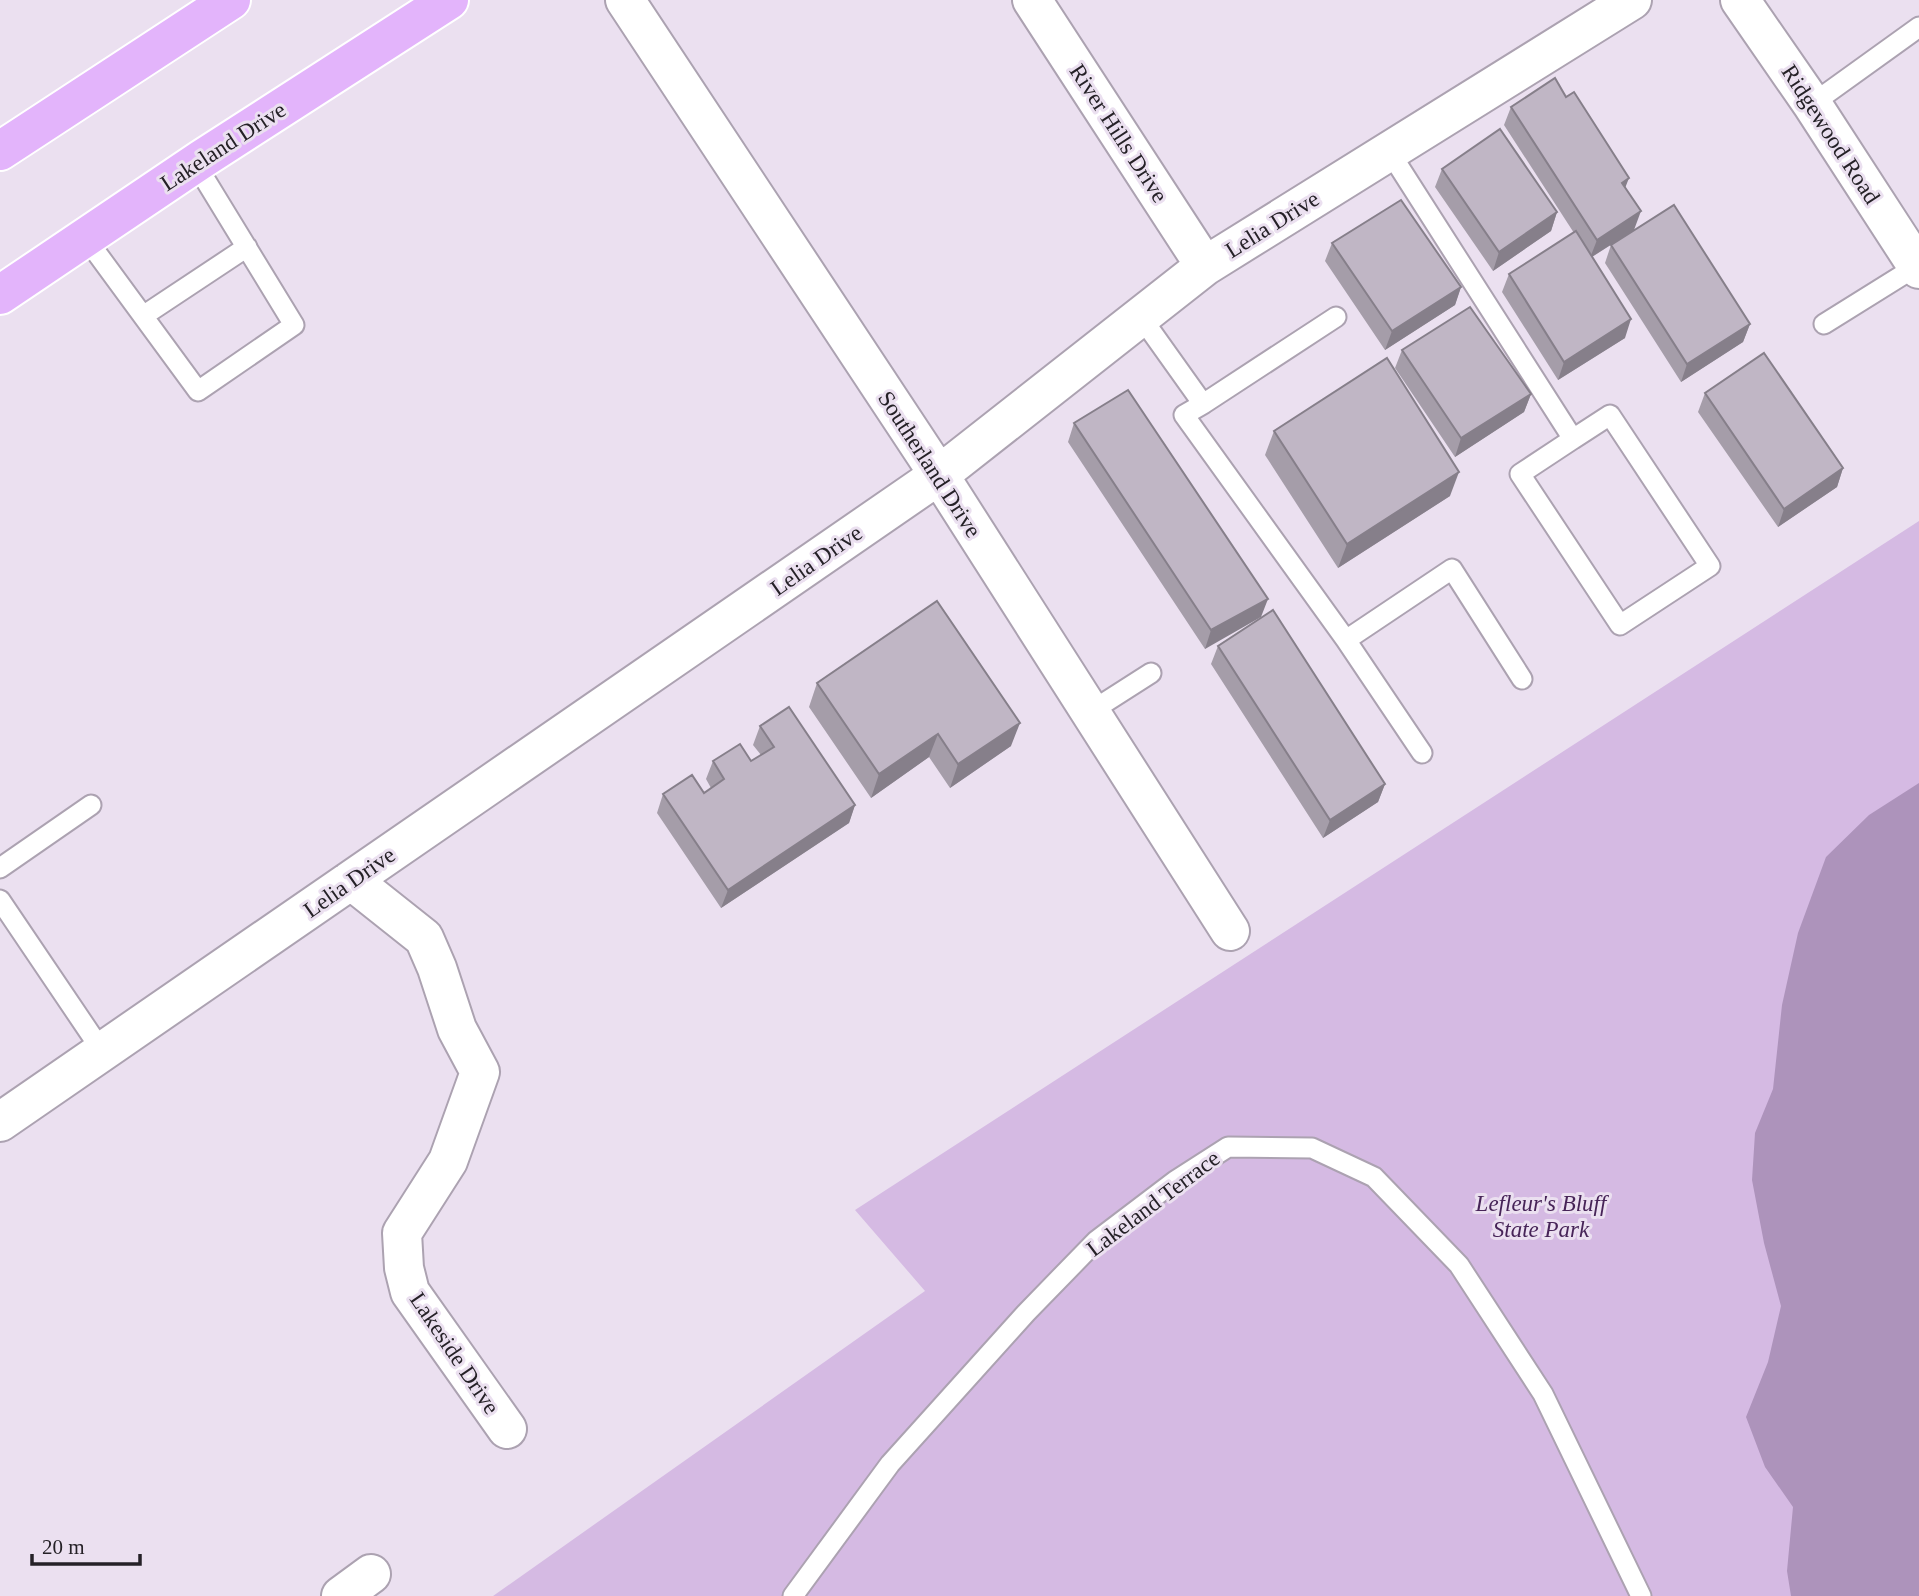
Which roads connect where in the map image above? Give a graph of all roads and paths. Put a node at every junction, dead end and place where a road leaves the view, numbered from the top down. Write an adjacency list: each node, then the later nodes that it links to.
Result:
1 (231, 0): 9 (highway)
2 (449, 0): 11 (highway, Lakeland Drive)
3 (625, 0): 23 (street, Southerland Drive)
4 (1032, 0): 14 (street, River Hills Drive)
5 (1632, 0): 10 (street, Lelia Drive)
6 (1740, 0): 8 (street, Ridgewood Road)
7 (1919, 27): 8 (lane)
8 (1812, 104): 15 (street, Ridgewood Road)
9 (0, 151)
10 (1389, 151): 14 (street, Lelia Drive); 22 (lane)
11 (195, 163): 12 (highway, Lakeland Drive); 13 (lane)
12 (85, 237): 16 (highway, Lakeland Drive); 17 (lane)
13 (247, 247): 17 (lane); 17 (lane)
14 (1205, 266): 18 (street, Lelia Drive)
15 (1918, 267): 20 (lane)
16 (0, 295)
17 (143, 316)
18 (1141, 317): 21 (lane); 23 (street, Lelia Drive)
19 (1336, 317): 21 (lane)
20 (1824, 324)
21 (1203, 404): 24 (lane)
22 (1573, 439): 22 (lane)
23 (939, 475): 27 (street, Southerland Drive); 31 (street, Lelia Drive)
24 (1346, 640): 26 (lane); 28 (lane)
25 (1151, 673): 27 (lane)
26 (1522, 679)
27 (1090, 712): 33 (street, Southerland Drive)
28 (1422, 754)
29 (91, 805): 30 (lane)
30 (0, 868)
31 (351, 880): 34 (street, Lelia Drive); 36 (street, Lakeside Drive)
32 (0, 900): 34 (lane)
33 (1230, 931)
34 (103, 1051): 35 (street, Lelia Drive)
35 (0, 1122)
36 (507, 1429)
37 (793, 1596): 38 (lane, Lakeland Terrace)
38 (1641, 1596)

